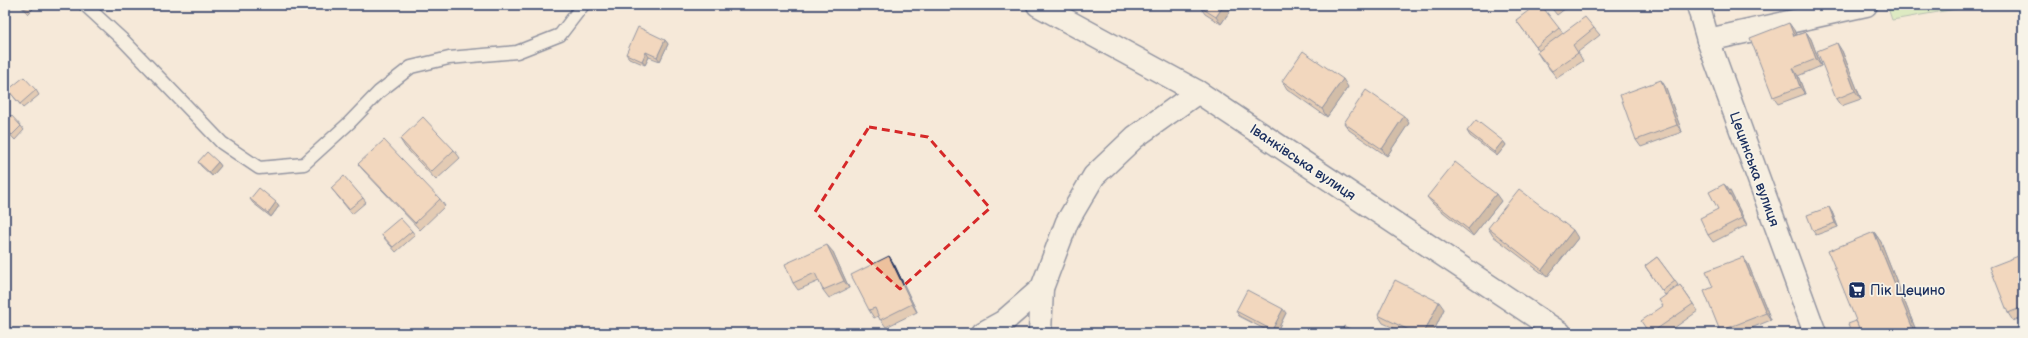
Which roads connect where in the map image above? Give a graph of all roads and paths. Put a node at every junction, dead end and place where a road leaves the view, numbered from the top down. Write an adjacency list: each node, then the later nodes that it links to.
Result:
1 (85, 5): 2 (lane)
2 (582, 5)
3 (1038, 5): 7 (street, Іванківська вулиця)
4 (1698, 5): 6 (street, Цецинська вулиця)
5 (1866, 5): 6 (street)
6 (1708, 40): 12 (street, Цецинська вулиця)
7 (1198, 92): 8 (street); 11 (street, Іванківська вулиця)
8 (1042, 288): 9 (street); 10 (street)
9 (983, 333)
10 (1040, 333)
11 (1560, 333)
12 (1814, 333)

